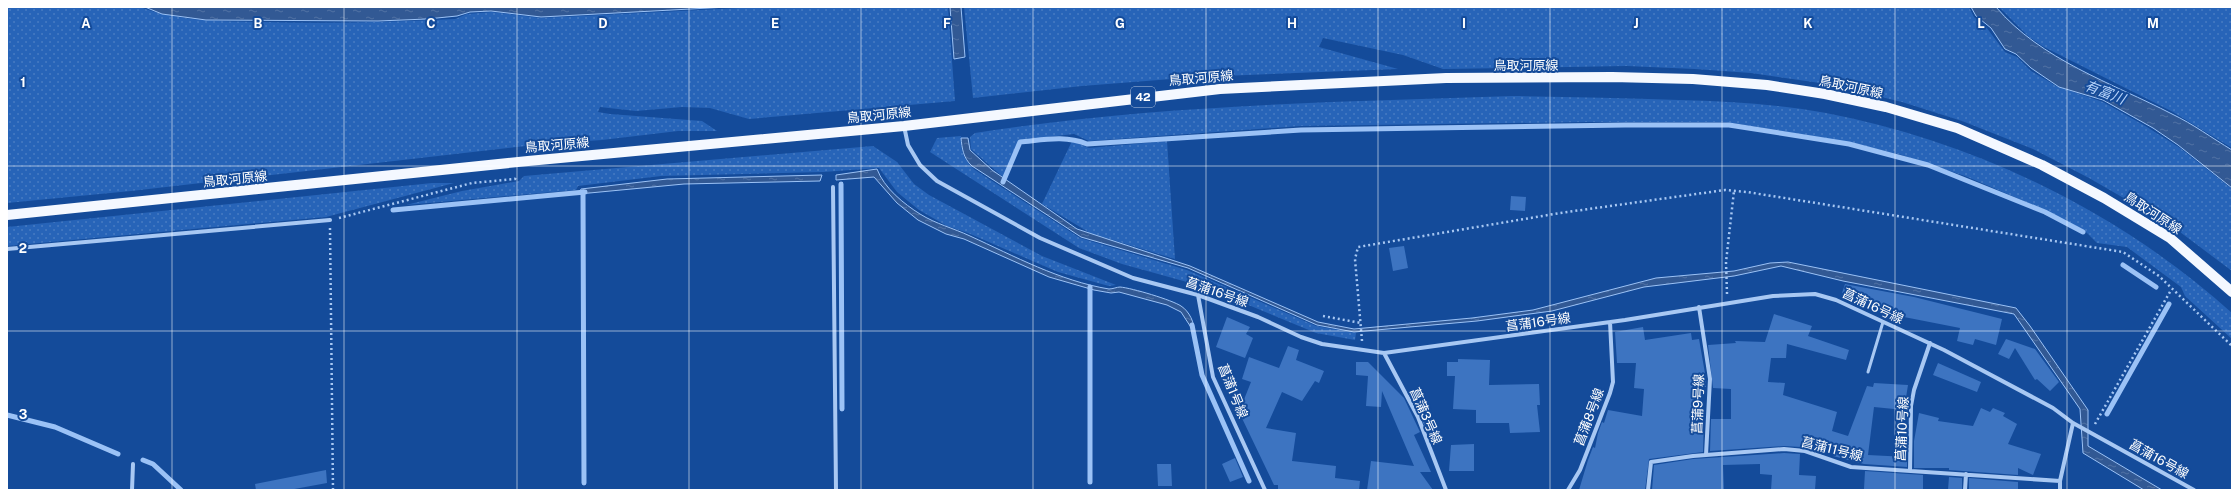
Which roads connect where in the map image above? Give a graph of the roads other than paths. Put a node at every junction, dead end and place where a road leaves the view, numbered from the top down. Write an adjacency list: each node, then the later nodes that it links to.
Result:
1 (904, 126): 3 (main road, 鳥取河原線 / 42); 6 (main road, 鳥取河原線 / 42); 7 (street, 菖蒲16号線)
2 (833, 187): 21 (street)
3 (7, 215)
4 (330, 220): 5 (street)
5 (7, 249)
6 (2232, 292)
7 (1198, 295): 12 (street, 菖蒲16号線); 22 (street, 菖蒲1号線)
8 (1699, 307): 9 (street, 菖蒲16号線); 10 (street, 菖蒲16号線); 15 (street, 菖蒲9号線)
9 (1610, 322): 12 (street, 菖蒲16号線); 24 (street, 菖蒲8号線)
10 (1883, 322): 11 (street, 菖蒲16号線); 13 (lane)
11 (1930, 343): 14 (street, 菖蒲16号線); 17 (street, 菖蒲10号線)
12 (1384, 353): 23 (street, 菖蒲3号線)
13 (1868, 372)
14 (2073, 423): 19 (street); 28 (street, 菖蒲16号線)
15 (1706, 455): 17 (street, 菖蒲11号線); 25 (street, 菖蒲11号線)
16 (133, 464): 20 (street)
17 (1910, 471): 18 (street, 菖蒲11号線)
18 (1966, 474): 19 (street, 菖蒲11号線); 26 (street)
19 (2060, 481): 27 (street)
20 (132, 490)
21 (836, 490)
22 (1265, 490)
23 (1445, 490)
24 (1568, 490)
25 (1648, 490)
26 (1966, 490)
27 (2060, 490)
28 (2194, 490)

